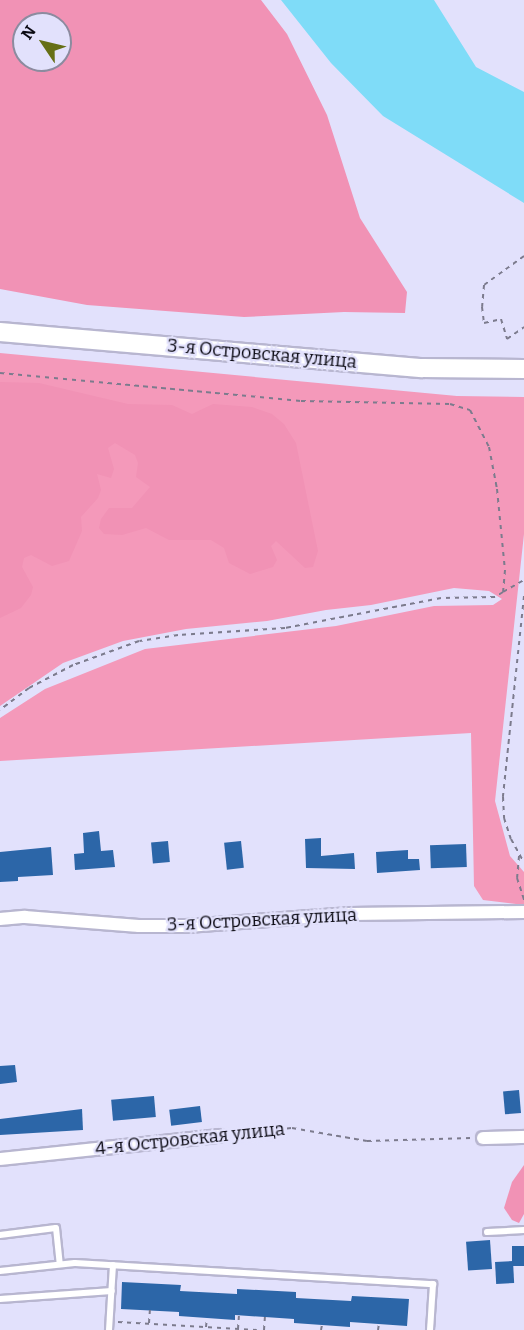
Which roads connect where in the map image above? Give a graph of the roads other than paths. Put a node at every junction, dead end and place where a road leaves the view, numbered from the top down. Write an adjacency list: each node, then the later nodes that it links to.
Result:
1 (0, 332): 2 (main road, 3-я Островская улица)
2 (524, 369)
3 (524, 912): 4 (street, 3-я Островская улица)
4 (0, 919)
5 (219, 1136): 8 (street, 4-я Островская улица)
6 (524, 1137): 7 (street)
7 (483, 1138)
8 (0, 1159)
9 (524, 1230): 10 (lane)
10 (487, 1232)
11 (0, 1235): 12 (lane)
12 (60, 1264): 13 (lane); 14 (lane)
13 (113, 1265): 15 (lane); 18 (lane)
14 (0, 1272)
15 (112, 1291): 16 (lane); 17 (lane)
16 (0, 1299)
17 (109, 1330)
18 (430, 1330)

